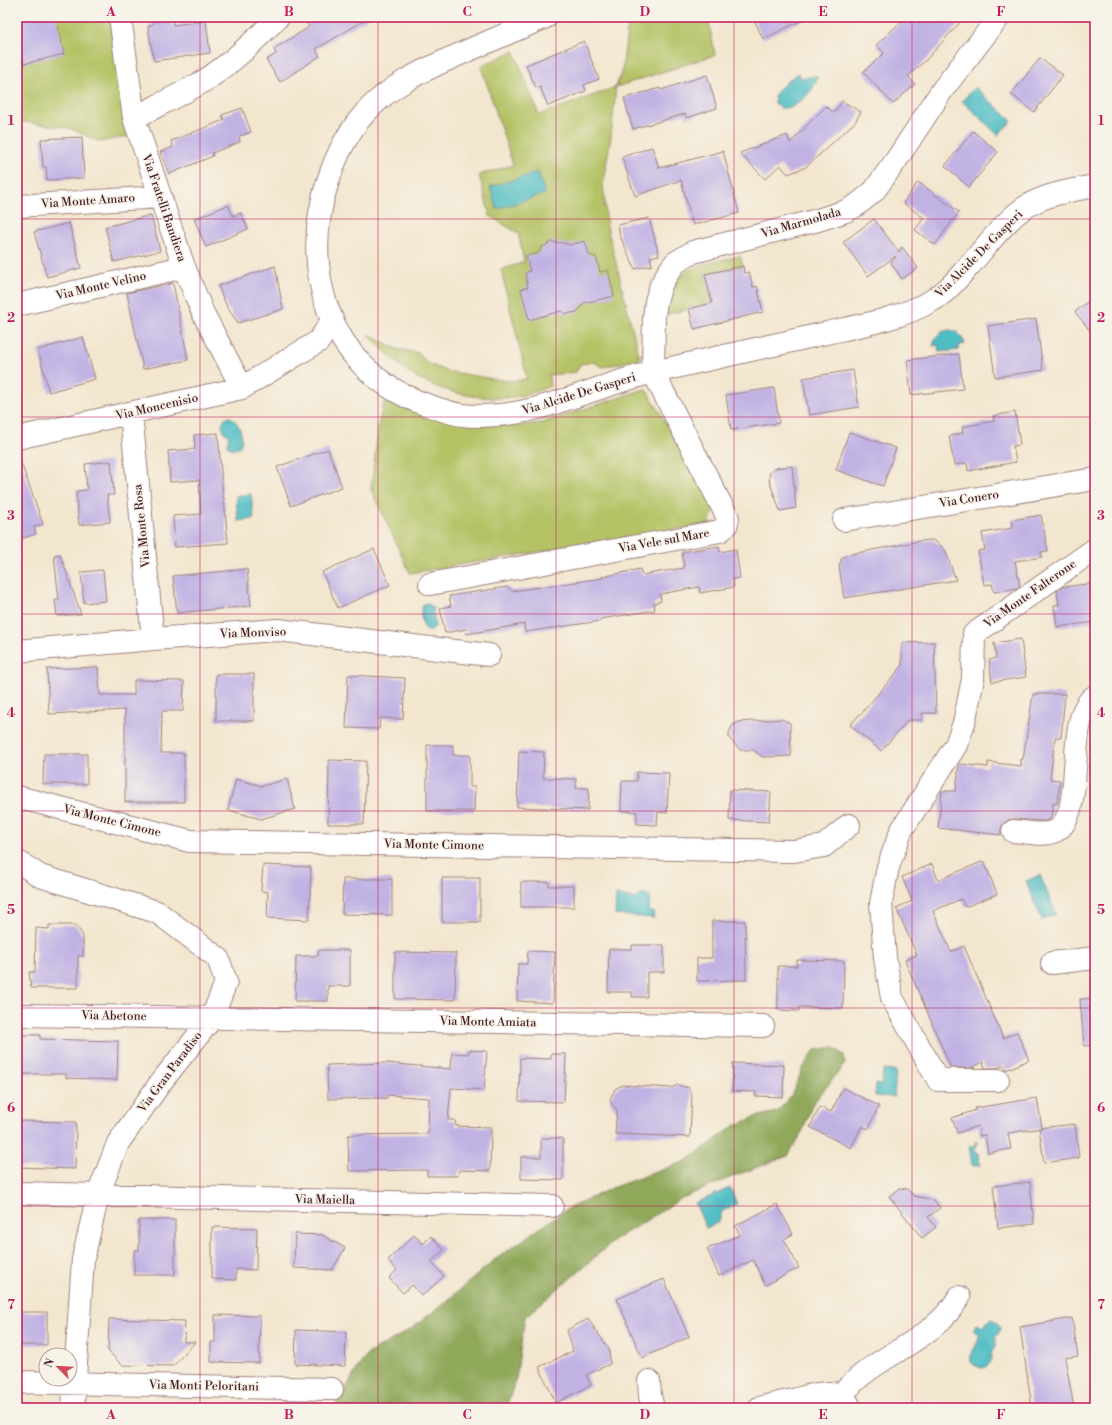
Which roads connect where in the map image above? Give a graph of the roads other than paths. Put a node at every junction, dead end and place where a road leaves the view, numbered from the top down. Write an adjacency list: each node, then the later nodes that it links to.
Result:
1 (120, 17): 5 (street, Via Fratelli Bandiera)
2 (278, 17): 5 (street)
3 (546, 17): 11 (street, Via Alcide De Gasperi)
4 (1000, 17): 12 (street, Via Marmolada)
5 (134, 118): 7 (street, Via Fratelli Bandiera)
6 (1095, 186): 12 (street, Via Alcide De Gasperi)
7 (160, 197): 8 (street, Via Monte Amaro); 9 (street, Via Fratelli Bandiera)
8 (17, 206)
9 (184, 267): 10 (street, Via Monte Velino); 13 (street, Via Fratelli Bandiera)
10 (17, 306)
11 (332, 320): 12 (street, Via Alcide De Gasperi); 13 (street, Via Moncenisio)
12 (653, 372): 19 (street, Via Vele sul Mare)
13 (242, 388): 14 (street, Via Moncenisio)
14 (131, 413): 15 (street, Via Moncenisio); 20 (street, Via Monte Rosa)
15 (17, 438)
16 (1095, 479): 17 (street, Via Conero)
17 (844, 520)
18 (1095, 549): 33 (street, Via Monte Falterone)
19 (430, 584)
20 (153, 639): 21 (street, Via Monviso); 22 (street, Via Monviso)
21 (17, 651)
22 (489, 655)
23 (1095, 696): 26 (street)
24 (17, 797): 25 (street, Via Monte Cimone)
25 (848, 825)
26 (1014, 831)
27 (17, 861): 31 (street, Via Gran Paradiso)
28 (1095, 958): 29 (street)
29 (1052, 963)
30 (17, 1015): 31 (street, Via Abetone)
31 (212, 1018): 32 (street, Via Monte Amiata); 35 (street, Via Gran Paradiso)
32 (764, 1026)
33 (998, 1080)
34 (17, 1193): 35 (street, Via Maiella)
35 (98, 1195): 36 (street, Via Maiella); 38 (street, Via Gran Paradiso)
36 (552, 1206)
37 (959, 1297): 45 (street)
38 (77, 1347)
39 (649, 1381): 47 (street)
40 (17, 1382): 41 (street, Via Monti Peloritani)
41 (38, 1382)
42 (78, 1383): 44 (street, Via Monti Peloritani)
43 (75, 1387): 46 (street, Via Gran Paradiso)
44 (332, 1389)
45 (845, 1401): 48 (street)
46 (74, 1408)
47 (653, 1408)
48 (759, 1408)

